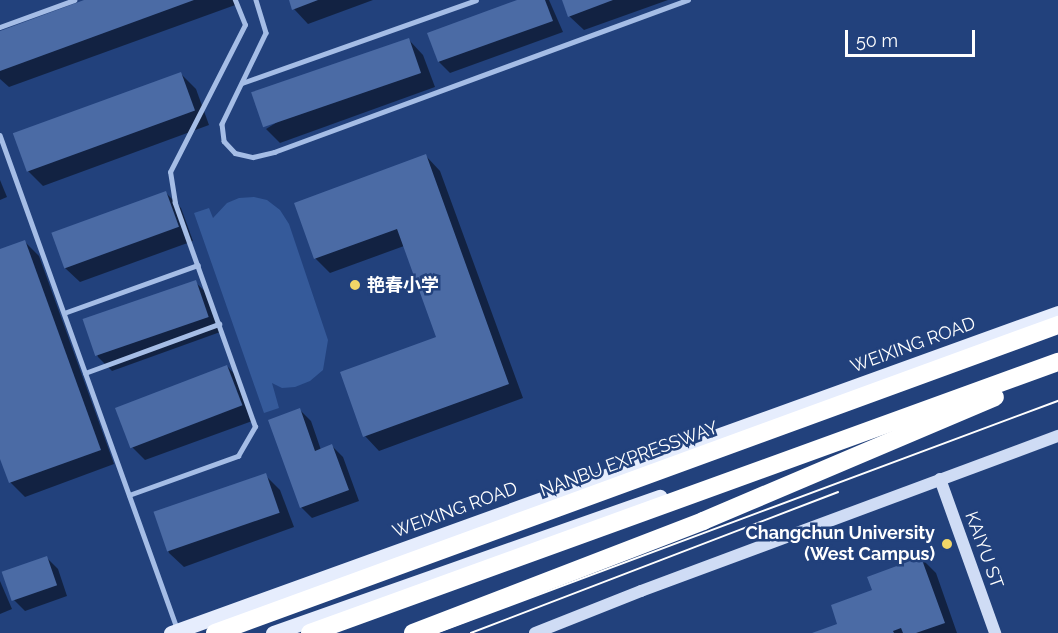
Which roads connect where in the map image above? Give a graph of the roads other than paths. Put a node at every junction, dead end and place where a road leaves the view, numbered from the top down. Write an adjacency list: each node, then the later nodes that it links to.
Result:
1 (74, 0): 6 (lane)
2 (235, 0): 9 (lane)
3 (256, 0): 7 (lane)
4 (476, 0): 7 (lane)
5 (687, 0): 7 (lane)
6 (0, 27)
7 (242, 83)
8 (0, 135): 10 (lane)
9 (198, 265): 10 (lane); 12 (lane)
10 (64, 313): 17 (lane)
11 (1058, 313): 21 (main road, WEIXING ROAD)
12 (219, 324): 17 (lane); 20 (lane)
13 (1058, 325): 22 (highway, NANBU EXPRESSWAY)
14 (1058, 357): 23 (main road)
15 (1058, 362): 24 (highway)
16 (1058, 370): 25 (highway)
17 (85, 373): 20 (lane)
18 (1058, 436): 19 (main road)
19 (940, 479): 26 (main road); 27 (main road, KAIYU ST)
20 (129, 495): 21 (lane)
21 (174, 632)
22 (215, 633)
23 (273, 633)
24 (310, 633)
25 (413, 633)
26 (535, 633)
27 (995, 633)

